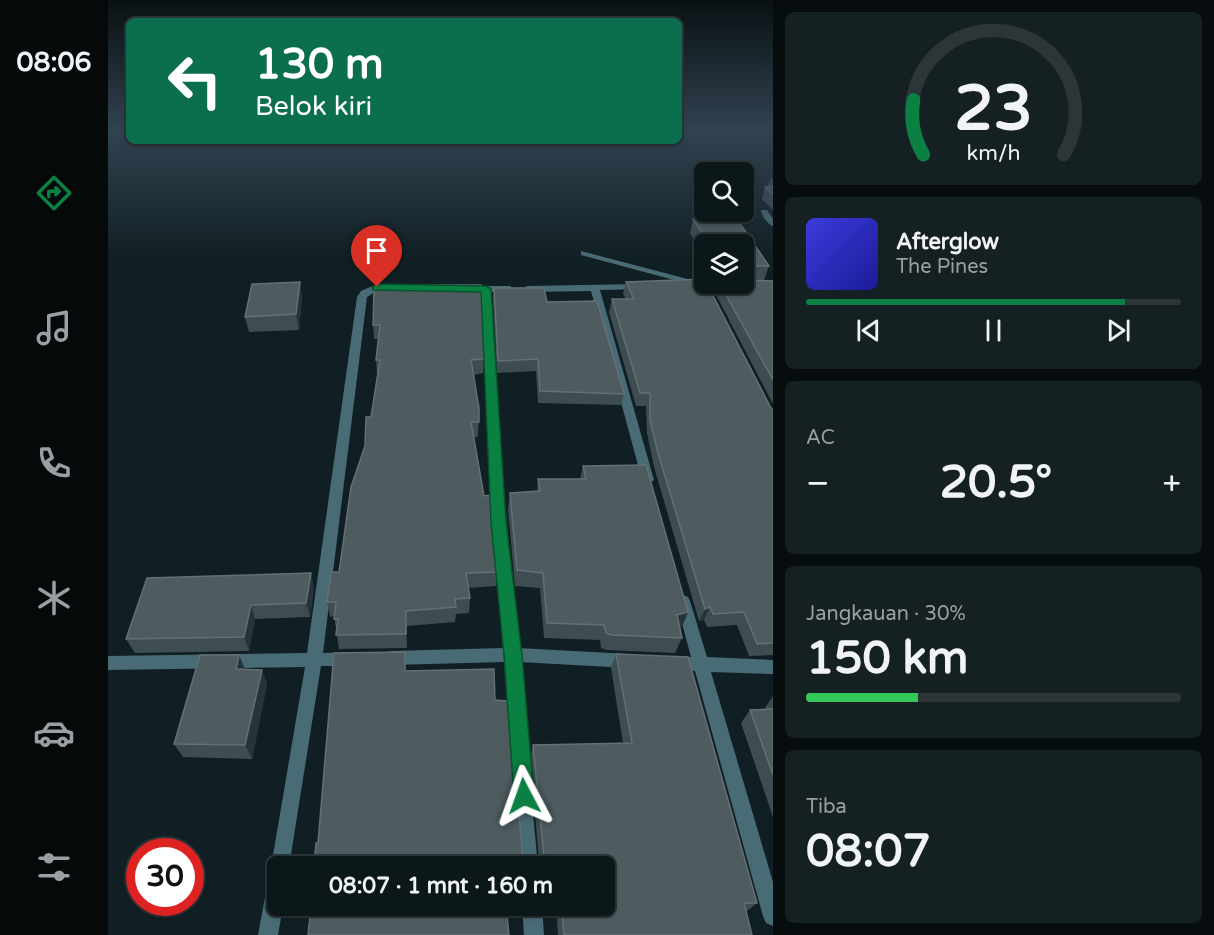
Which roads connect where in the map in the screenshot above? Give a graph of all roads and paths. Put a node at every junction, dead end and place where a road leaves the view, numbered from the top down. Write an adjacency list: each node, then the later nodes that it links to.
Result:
1 (764, 212): 2 (street)
2 (773, 224)
3 (584, 253): 4 (street)
4 (694, 282)
5 (694, 285): 6 (street)
6 (671, 286)
7 (649, 287): 8 (street)
8 (595, 288): 9 (street); 10 (street)
9 (486, 289): 12 (street); 13 (street)
10 (651, 492)
11 (678, 584): 15 (street)
12 (513, 655): 13 (street); 15 (street); 18 (street)
13 (314, 660): 14 (street); 17 (street)
14 (108, 663)
15 (702, 665): 16 (street); 21 (street)
16 (773, 667)
17 (282, 856)
18 (528, 856)
19 (272, 916): 22 (street)
20 (533, 916): 23 (street)
21 (773, 916)
22 (268, 935)
23 (534, 935)

